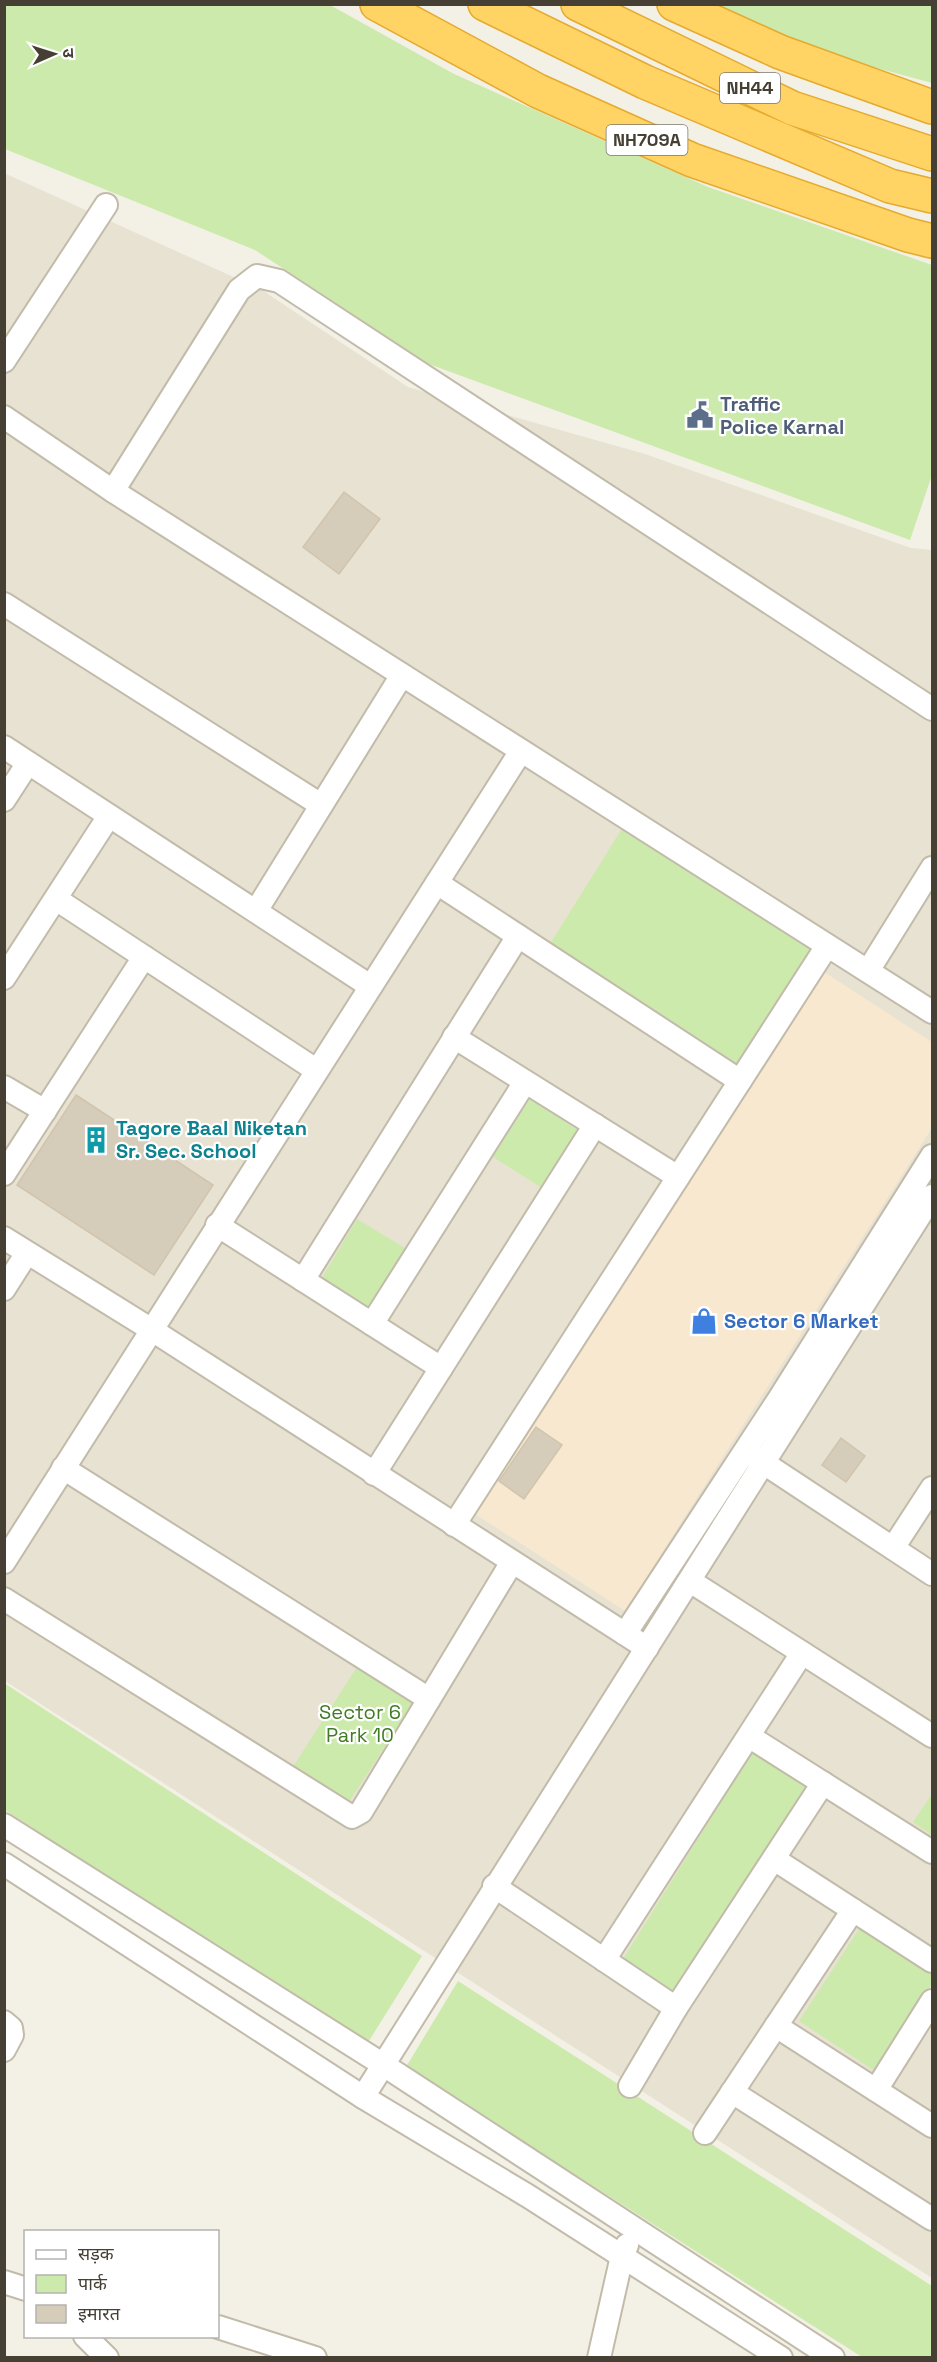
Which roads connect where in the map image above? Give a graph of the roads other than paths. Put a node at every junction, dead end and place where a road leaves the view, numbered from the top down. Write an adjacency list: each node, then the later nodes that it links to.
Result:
1 (377, 4): 9 (highway, NH709A)
2 (485, 4): 7 (highway, NH44)
3 (578, 4): 6 (highway, NH44)
4 (674, 4): 5 (highway)
5 (933, 107)
6 (931, 154)
7 (924, 194)
8 (106, 205): 10 (street)
9 (933, 241)
10 (4, 361)
11 (4, 417): 12 (street)
12 (113, 491): 14 (street); 15 (street)
13 (6, 610): 20 (street)
14 (402, 675): 17 (street); 20 (street)
15 (933, 709)
16 (4, 747): 18 (street)
17 (521, 751): 23 (street); 27 (street)
18 (28, 763): 19 (street); 21 (street)
19 (4, 800)
20 (321, 805): 25 (street)
21 (109, 816): 24 (street); 25 (street)
22 (933, 868): 29 (street)
23 (437, 883): 26 (street); 31 (street)
24 (56, 899): 28 (street); 30 (street)
25 (256, 911): 31 (street)
26 (518, 936): 33 (street); 35 (street)
27 (827, 946): 29 (street); 35 (street)
28 (144, 957): 34 (street); 38 (street)
29 (868, 971): 32 (street)
30 (4, 978)
31 (370, 986): 34 (street)
32 (933, 1012)
33 (454, 1037): 36 (street); 47 (street)
34 (316, 1070): 44 (street)
35 (740, 1081): 42 (street)
36 (525, 1082): 39 (street); 49 (street)
37 (4, 1087): 38 (street)
38 (45, 1111): 41 (street)
39 (595, 1125): 42 (street); 51 (street)
40 (933, 1156): 52 (street)
41 (4, 1174)
42 (678, 1177): 57 (street)
43 (933, 1196): 53 (street)
44 (217, 1225): 47 (street); 50 (street)
45 (4, 1238): 46 (street)
46 (27, 1253): 48 (street); 50 (street)
47 (303, 1280): 49 (street)
48 (4, 1289)
49 (372, 1324): 51 (street)
50 (152, 1330): 54 (street); 55 (street)
51 (441, 1368): 55 (street)
52 (744, 1451): 53 (street); 64 (street)
53 (765, 1464): 58 (street); 62 (street)
54 (63, 1468): 59 (street); 67 (street)
55 (374, 1474): 57 (street)
56 (933, 1488): 58 (street)
57 (454, 1525): 60 (street)
58 (894, 1548): 61 (street)
59 (4, 1562)
60 (512, 1562): 64 (street); 67 (street)
61 (933, 1574)
62 (690, 1581): 65 (street); 66 (street)
63 (4, 1599): 67 (street)
64 (626, 1634): 65 (street)
65 (647, 1648): 75 (street)
66 (802, 1653): 68 (street); 69 (street)
67 (429, 1699)
68 (933, 1736)
69 (750, 1737): 70 (street); 77 (street)
70 (823, 1783): 72 (street); 73 (street)
71 (4, 1825): 84 (street)
72 (933, 1852)
73 (774, 1859): 76 (street); 80 (street)
74 (4, 1864): 88 (street)
75 (494, 1886): 77 (street); 84 (street)
76 (853, 1910): 78 (street); 82 (street)
77 (604, 1960): 80 (street)
78 (933, 1961)
79 (933, 2001): 86 (street)
80 (676, 2008): 85 (street)
81 (4, 2022): 83 (street)
82 (776, 2026): 86 (street); 87 (street)
83 (4, 2050)
84 (382, 2064): 88 (street); 92 (street)
85 (630, 2086)
86 (876, 2090): 89 (street)
87 (732, 2092): 90 (street); 91 (street)
88 (363, 2097): 93 (street)
89 (933, 2126)
90 (705, 2133)
91 (933, 2219)
92 (634, 2230): 93 (street); 102 (street)
93 (622, 2256): 100 (street); 101 (street)
94 (4, 2282): 95 (street)
95 (24, 2288)
96 (219, 2327): 98 (street)
97 (86, 2338): 99 (street)
98 (306, 2356)
99 (107, 2358)
100 (600, 2358)
101 (782, 2358)
102 (834, 2358)

